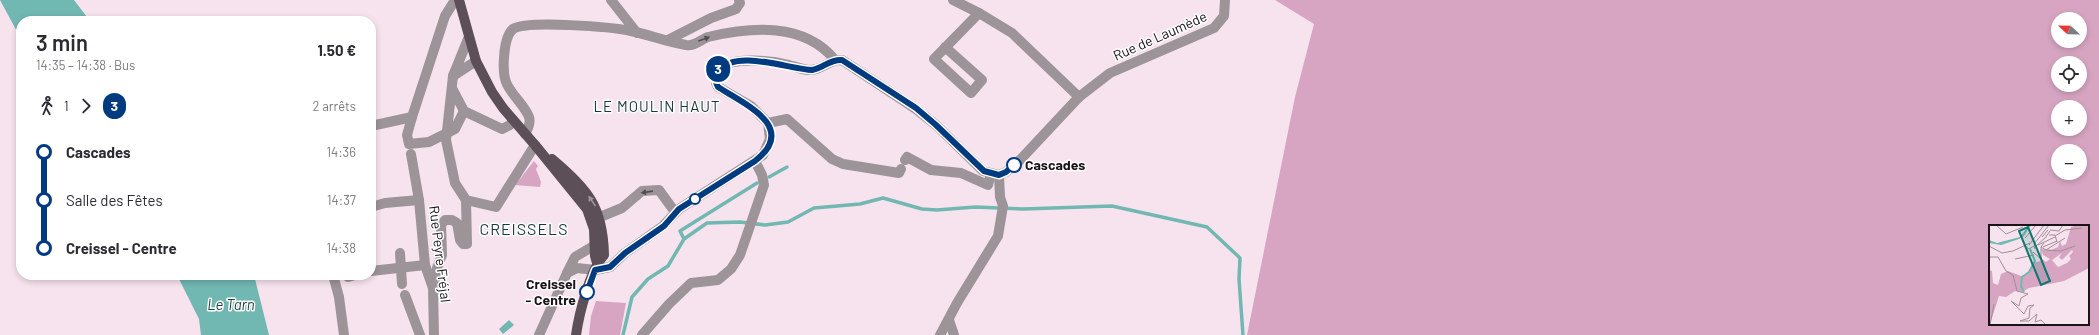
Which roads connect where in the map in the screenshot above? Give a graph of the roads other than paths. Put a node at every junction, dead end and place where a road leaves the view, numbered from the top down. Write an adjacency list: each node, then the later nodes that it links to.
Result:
1 (455, 0): 18 (street, Rue Peyre Fréjal)
2 (459, 0): 9 (main road)
3 (611, 0): 8 (street)
4 (739, 0): 10 (street)
5 (953, 0): 7 (street)
6 (1225, 0): 16 (street, Rue de Laumède)
7 (979, 12): 11 (street); 16 (street)
8 (637, 33): 10 (street); 22 (street)
9 (468, 39): 13 (main road); 14 (street)
10 (668, 40): 12 (street, one-way to 12)
11 (945, 47): 11 (street)
12 (835, 60): 20 (street); 26 (street)
13 (476, 61): 14 (street); 19 (main road)
14 (454, 76): 15 (street)
15 (453, 90): 17 (street); 28 (street)
16 (1077, 95): 26 (street, Rue de Laumède)
17 (464, 111): 19 (street); 24 (street)
18 (412, 117): 21 (street); 24 (street, Rue Peyre Fréjal)
19 (513, 120): 22 (main road)
20 (768, 123): 25 (street); 26 (street, Rue de Laumède)
21 (376, 125)
22 (525, 134): 23 (main road)
23 (536, 145): 28 (street); 31 (main road, one-way to 23); 32 (main road)
24 (410, 150): 27 (street, Rue Peyre Fréjal)
25 (755, 161): 30 (street); 50 (street)
26 (995, 174): 44 (street)
27 (419, 200): 29 (street); 35 (street, Rue Peyre Fréjal)
28 (466, 200): 42 (street)
29 (376, 205)
30 (675, 212): 31 (street, one-way to 31); 36 (street)
31 (600, 217): 32 (street); 36 (main road)
32 (594, 229): 33 (main road)
33 (595, 245): 36 (main road); 39 (street)
34 (400, 253): 37 (street)
35 (425, 264): 37 (street); 42 (street, Rue Peyre Fréjal)
36 (596, 267): 39 (street); 49 (main road)
37 (402, 268): 38 (street); 41 (street)
38 (376, 271)
39 (567, 273): 48 (street)
40 (334, 280): 45 (street)
41 (402, 284)
42 (433, 288): 47 (street, Rue Peyre Fréjal)
43 (405, 295): 46 (street)
44 (949, 320): 51 (street); 52 (street)
45 (344, 335)
46 (420, 335)
47 (434, 335)
48 (539, 335)
49 (576, 335)
50 (642, 335)
51 (940, 335)
52 (954, 335)

